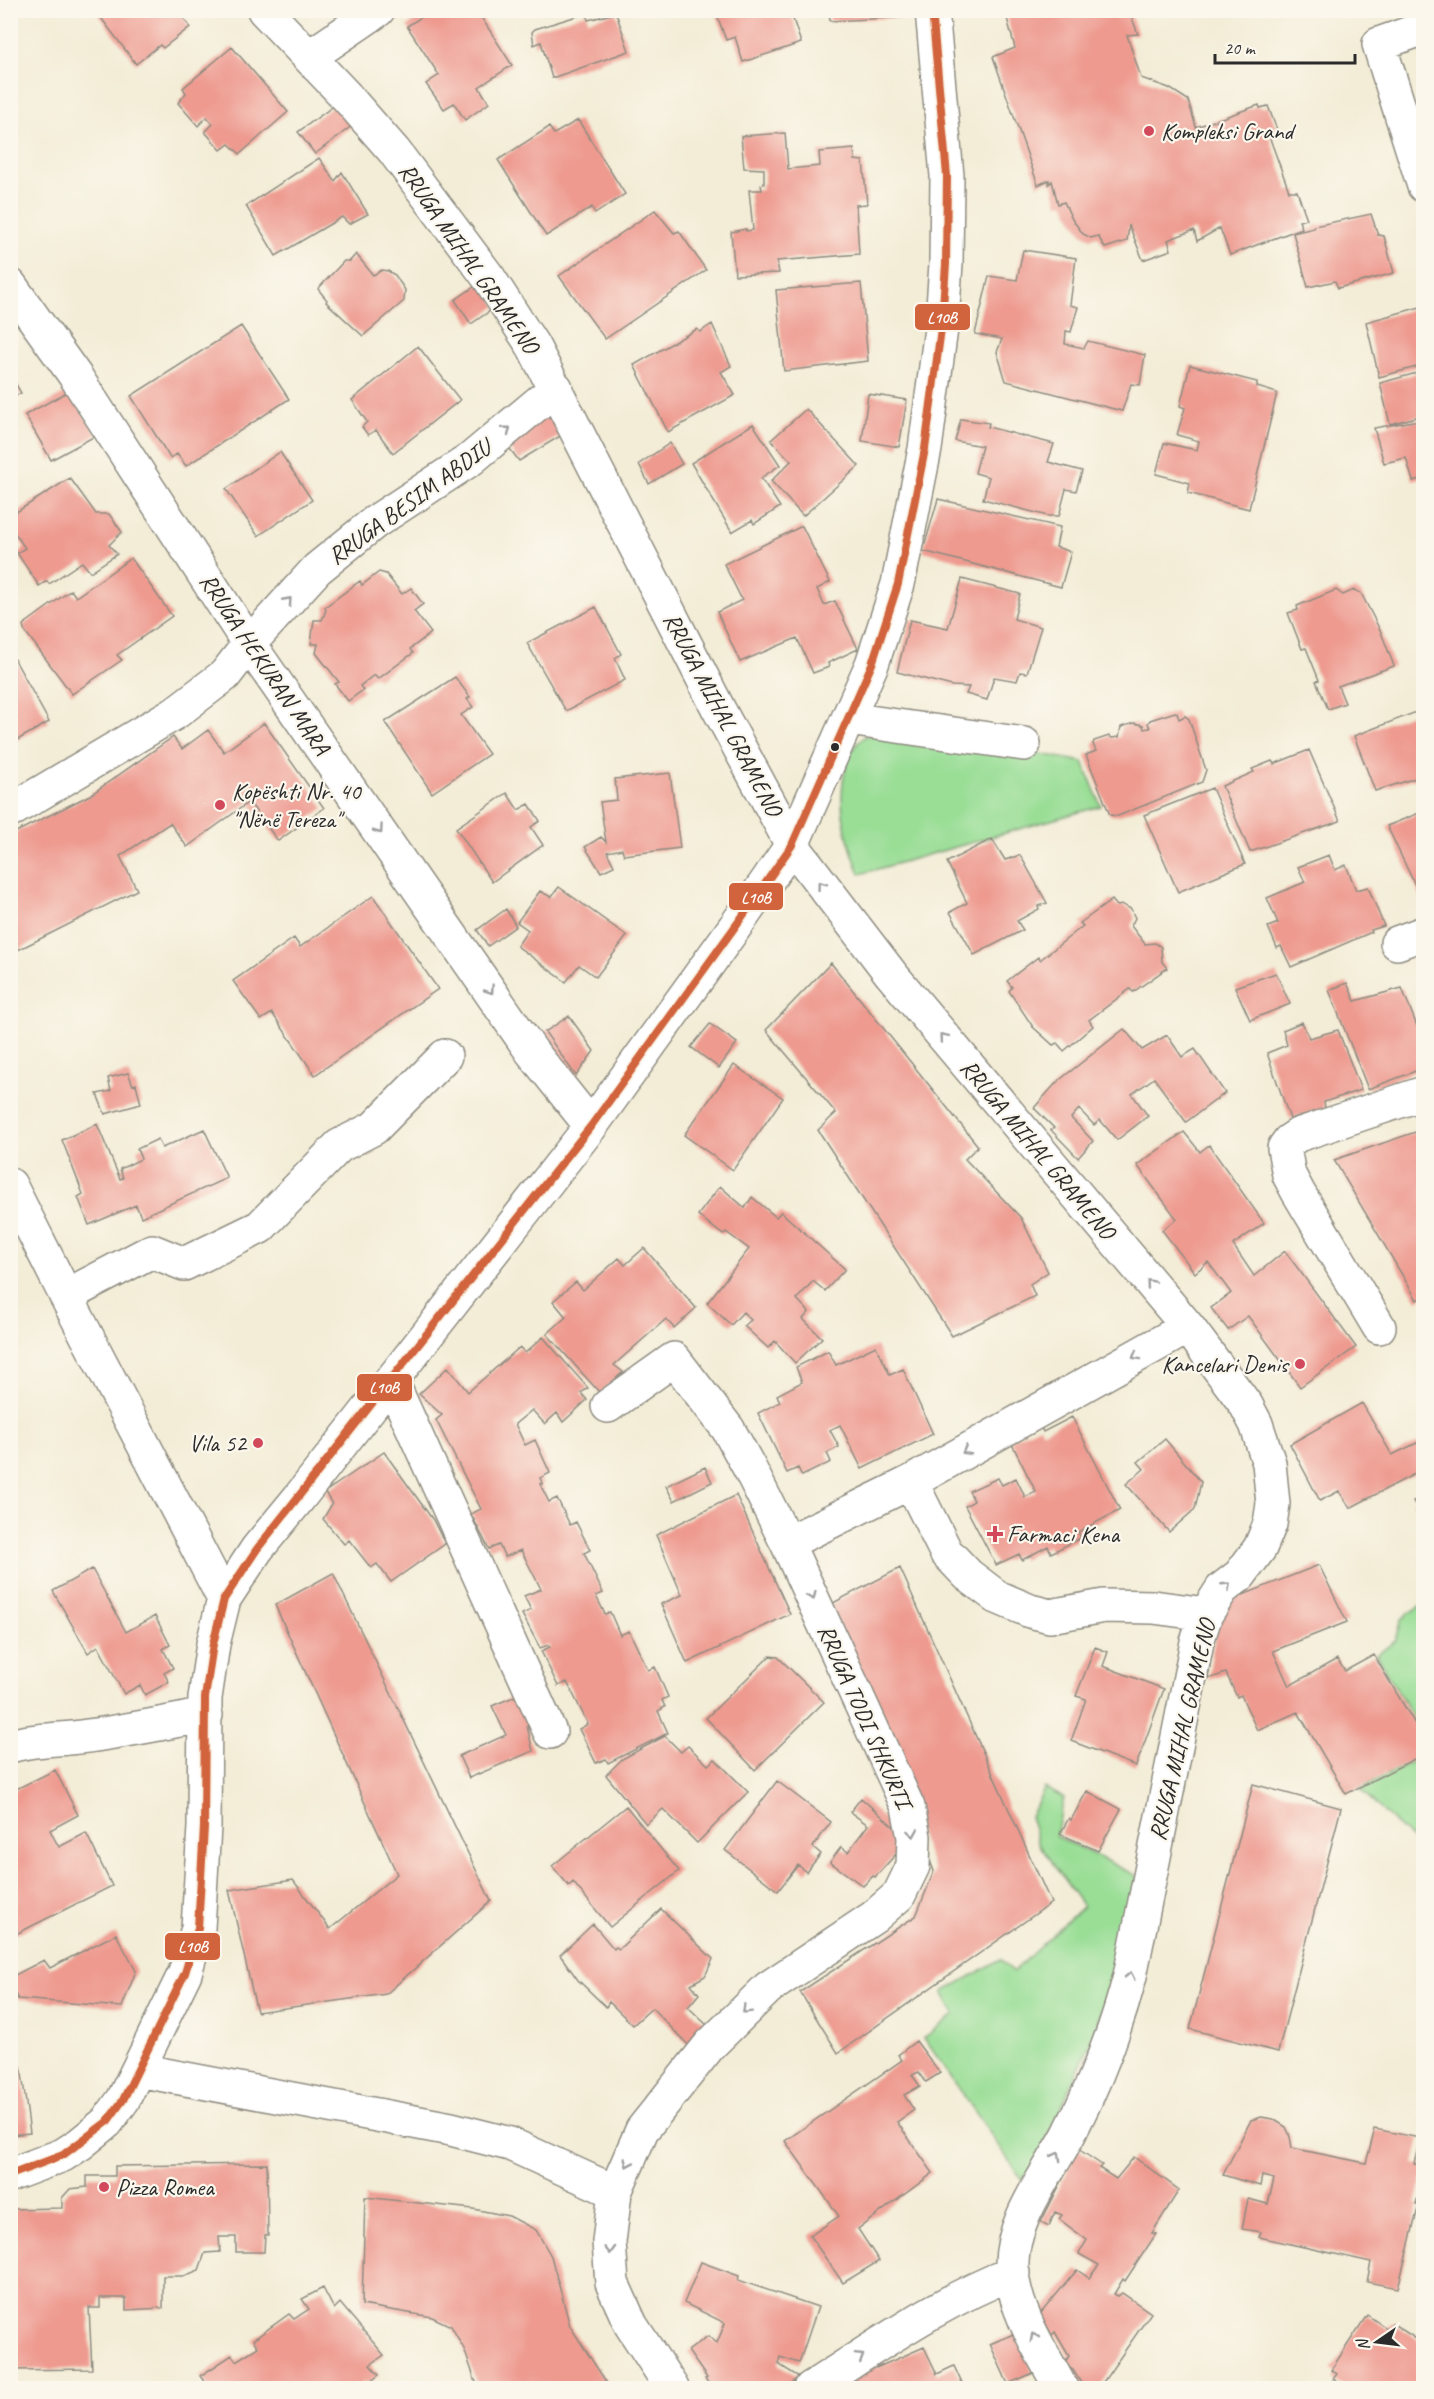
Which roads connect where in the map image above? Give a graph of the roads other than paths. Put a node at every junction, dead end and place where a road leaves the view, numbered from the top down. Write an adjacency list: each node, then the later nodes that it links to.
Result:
1 (264, 10): 5 (street, RRUGA MIHAL GRAMENO)
2 (378, 10): 5 (street)
3 (932, 10): 10 (street)
4 (1424, 28): 6 (street)
5 (309, 57): 8 (street, RRUGA MIHAL GRAMENO)
6 (1424, 186)
7 (10, 285): 9 (street, RRUGA HEKURAN MARA)
8 (556, 388): 9 (street, RRUGA BESIM ABDIU, one-way to 8); 13 (street, RRUGA MIHAL GRAMENO)
9 (249, 644): 12 (street, RRUGA BESIM ABDIU); 16 (street, RRUGA HEKURAN MARA, one-way to 16)
10 (848, 719): 11 (street); 13 (street)
11 (1024, 744)
12 (10, 811)
13 (792, 845): 16 (street); 20 (street, RRUGA MIHAL GRAMENO, one-way to 13)
14 (446, 1056): 18 (street)
15 (1424, 1093): 19 (street)
16 (591, 1126): 21 (street)
17 (10, 1185): 18 (street)
18 (66, 1296): 25 (street)
19 (1379, 1326)
20 (1188, 1327): 23 (street, one-way to 23); 26 (street, RRUGA MIHAL GRAMENO, one-way to 20)
21 (391, 1380): 25 (street); 28 (street)
22 (608, 1406): 24 (street, RRUGA TODI SHKURTI)
23 (911, 1482): 24 (street); 26 (street)
24 (787, 1543): 32 (street, RRUGA TODI SHKURTI, one-way to 32)
25 (225, 1599): 27 (street)
26 (1206, 1614): 33 (street, RRUGA MIHAL GRAMENO, one-way to 26)
27 (206, 1715): 29 (street); 30 (street)
28 (550, 1732)
29 (10, 1746)
30 (138, 2070): 31 (street); 32 (street)
31 (10, 2175)
32 (615, 2192): 34 (street, RRUGA TODI SHKURTI, one-way to 34)
33 (1012, 2272): 35 (street, one-way to 33); 36 (street, RRUGA MIHAL GRAMENO, one-way to 33)
34 (672, 2388)
35 (811, 2388)
36 (1061, 2388)

